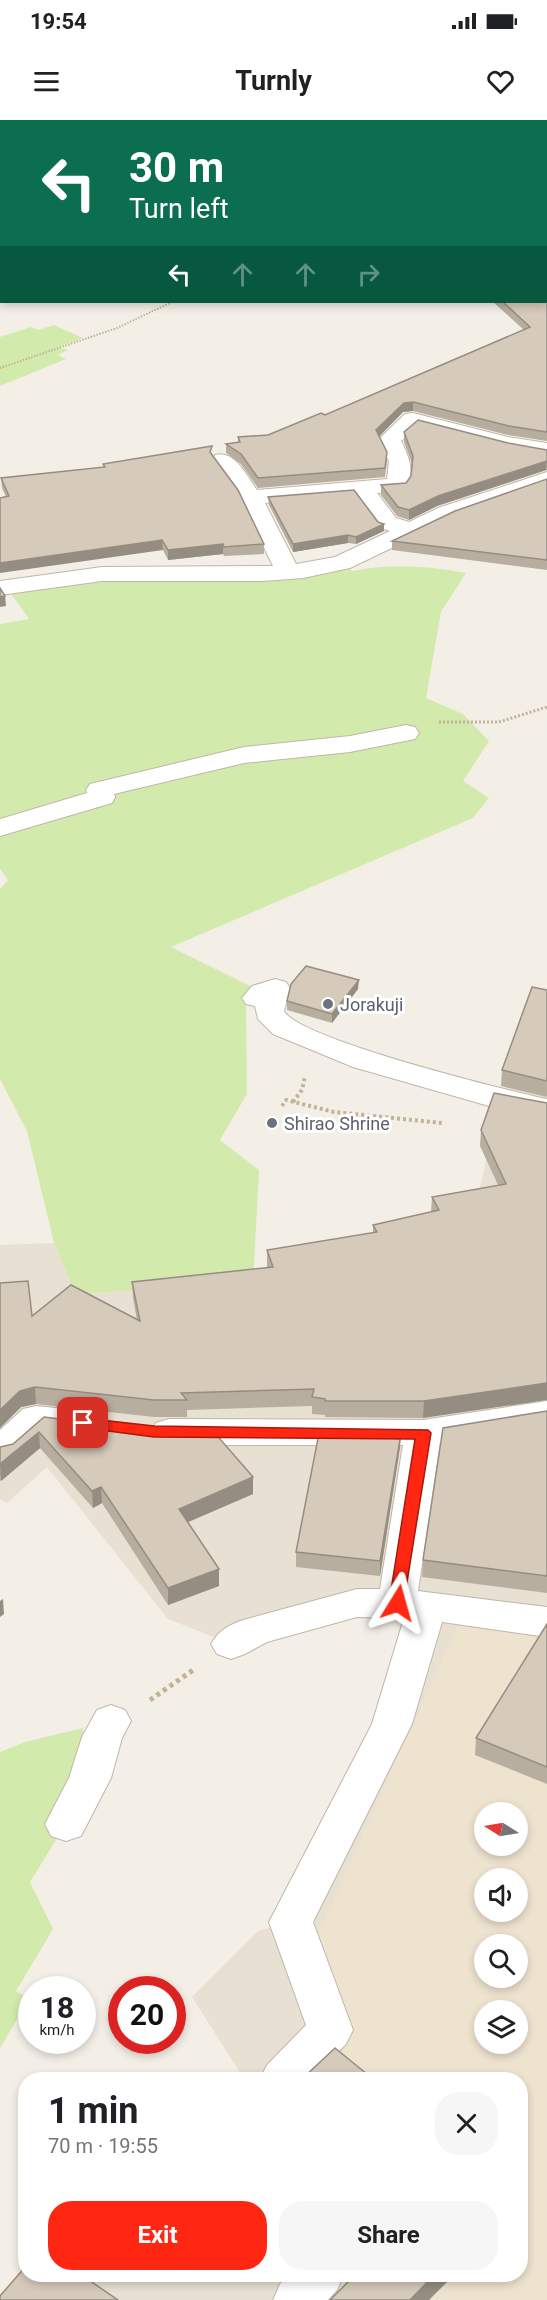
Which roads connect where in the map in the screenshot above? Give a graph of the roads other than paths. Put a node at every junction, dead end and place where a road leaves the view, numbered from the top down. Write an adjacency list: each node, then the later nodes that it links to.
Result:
1 (547, 450): 4 (street)
2 (223, 460): 5 (street)
3 (547, 479): 6 (street)
4 (361, 488): 5 (street); 6 (street)
5 (252, 497): 7 (street)
6 (411, 530): 8 (street)
7 (285, 567)
8 (0, 588)
9 (406, 733): 10 (street)
10 (0, 828)
11 (257, 998): 12 (street)
12 (547, 1108)
13 (547, 1413): 14 (street)
14 (423, 1433): 15 (street); 16 (street)
15 (0, 1450)
16 (412, 1604): 17 (street); 18 (street); 21 (street)
17 (547, 1622)
18 (231, 1644)
19 (111, 1721): 20 (street)
20 (66, 1824)
21 (291, 2072)
22 (313, 2282): 23 (street)
23 (297, 2300)

